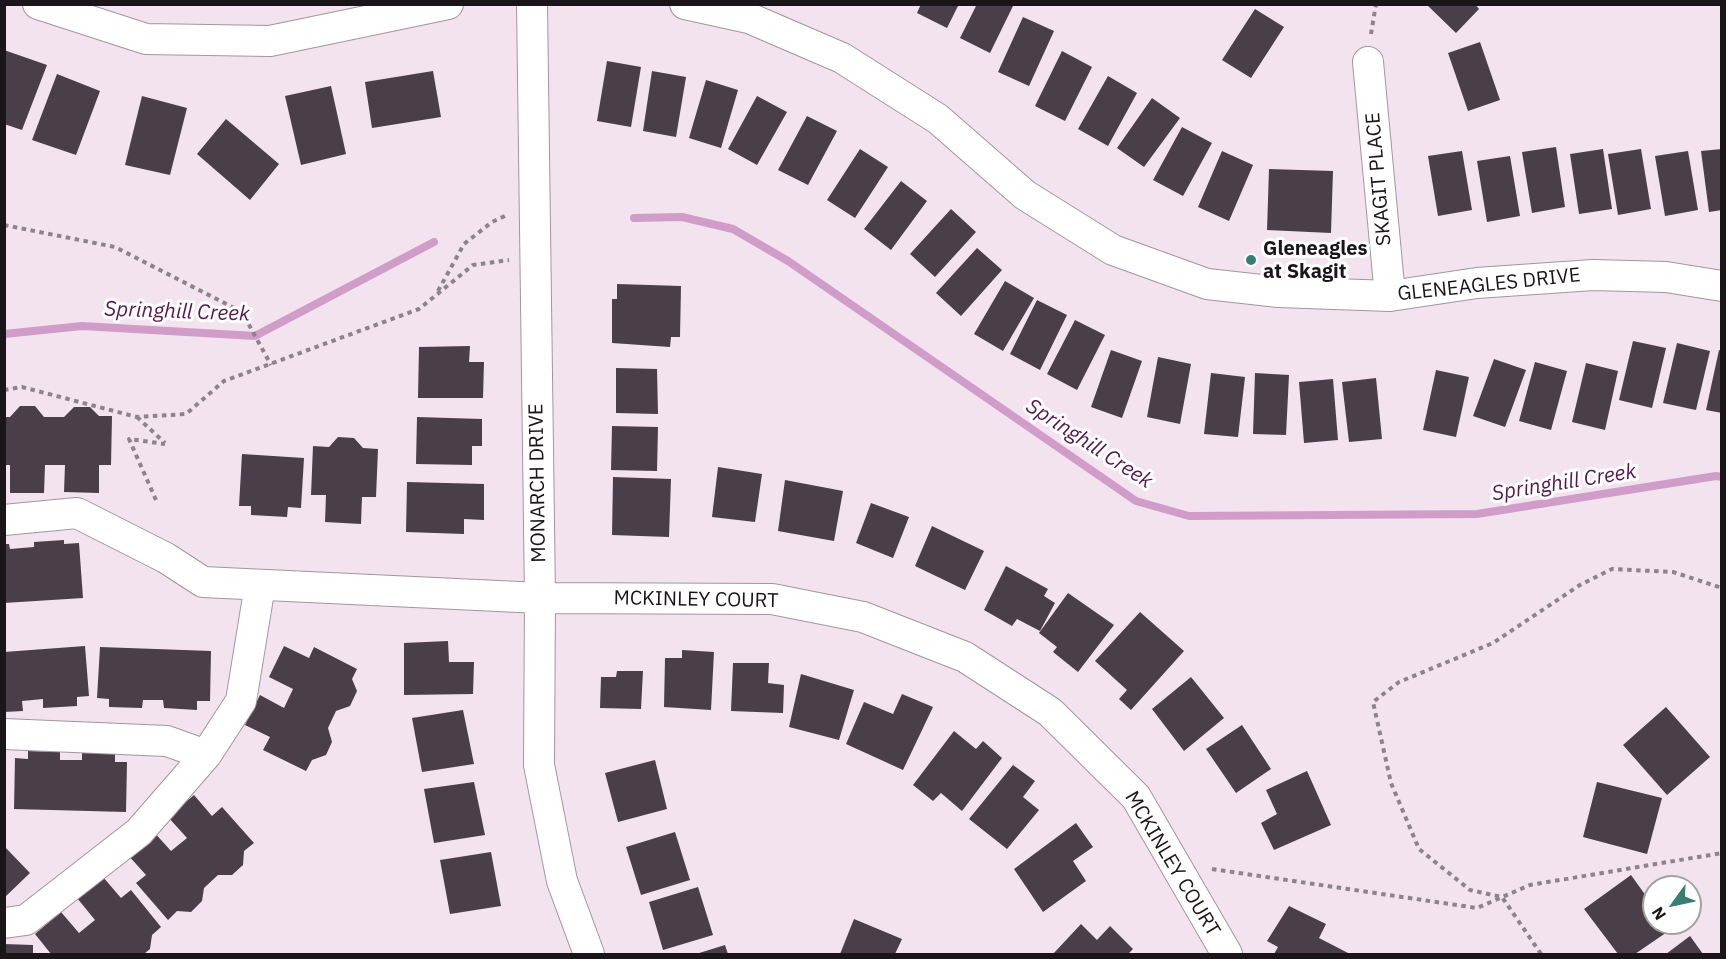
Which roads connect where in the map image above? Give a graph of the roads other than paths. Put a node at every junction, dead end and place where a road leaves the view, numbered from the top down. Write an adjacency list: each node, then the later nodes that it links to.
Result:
1 (38, 4): 2 (street)
2 (448, 4)
3 (532, 4): 10 (street, MONARCH DRIVE)
4 (685, 4): 7 (street, GLENEAGLES DRIVE)
5 (1368, 62): 7 (street, SKAGIT PLACE)
6 (1722, 286): 7 (street, GLENEAGLES DRIVE)
7 (1390, 296)
8 (4, 520): 9 (street, MCKINLEY COURT)
9 (260, 585): 10 (street, MCKINLEY COURT); 12 (street)
10 (540, 598): 14 (street, MONARCH DRIVE); 15 (street, MCKINLEY COURT)
11 (4, 734): 12 (street)
12 (206, 755): 13 (street)
13 (4, 923)
14 (589, 954)
15 (1227, 954)

